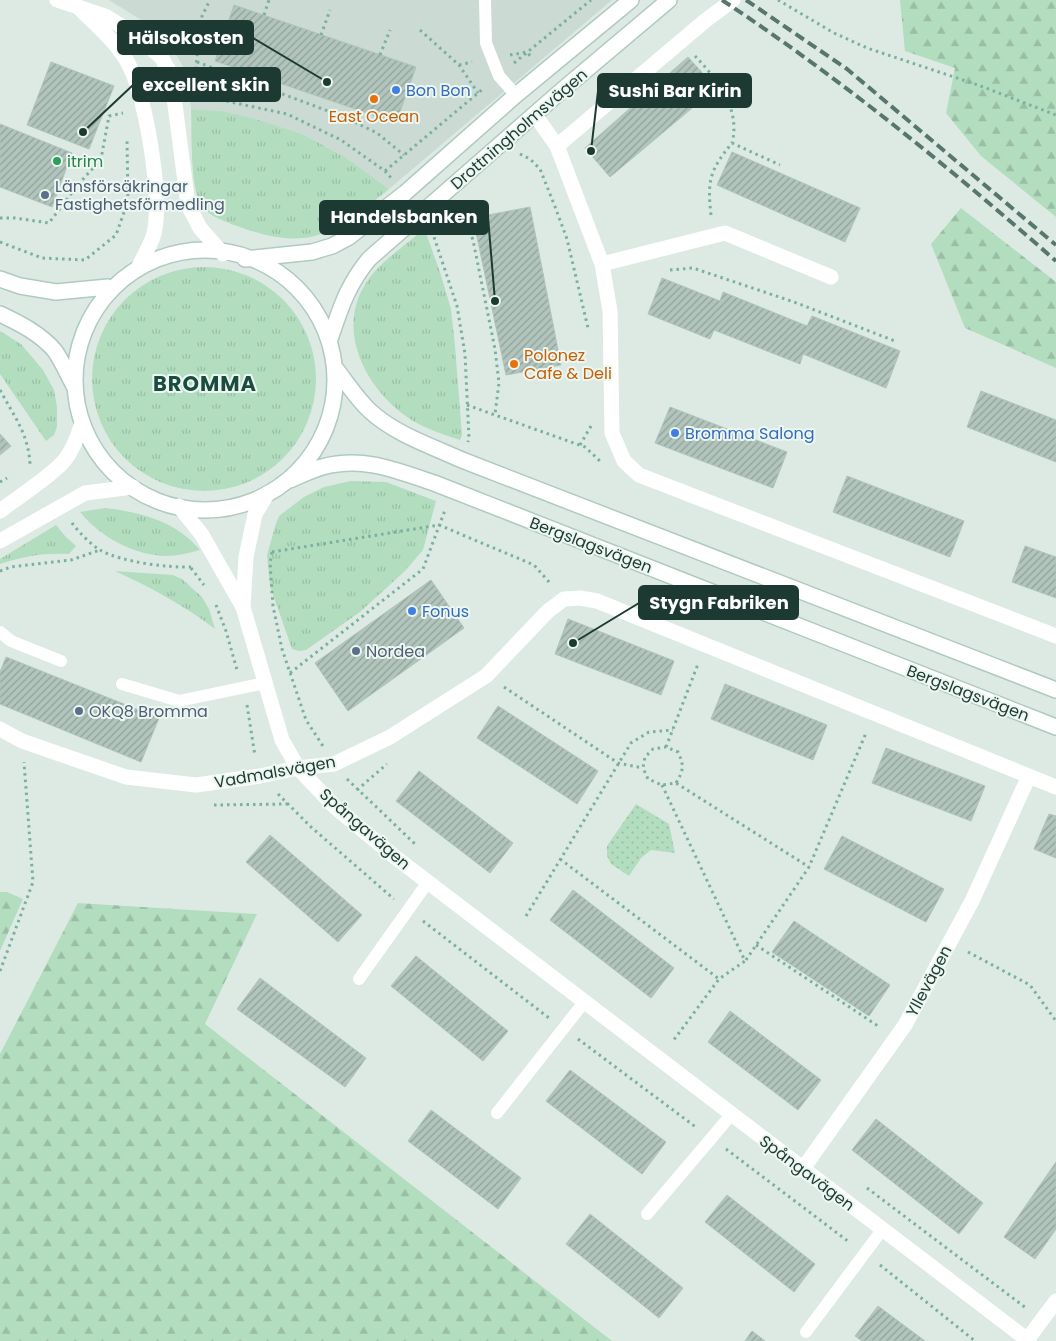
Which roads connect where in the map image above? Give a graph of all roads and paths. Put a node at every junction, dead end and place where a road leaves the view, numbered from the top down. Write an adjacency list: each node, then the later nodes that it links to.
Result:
1 (57, 0): 9 (street)
2 (210, 0): 17 (path)
3 (269, 0): 11 (path)
4 (485, 0): 19 (lane)
5 (631, 0): 19 (street, Drottningholmsvägen)
6 (669, 0): 22 (street, Drottningholmsvägen)
7 (733, 0): 25 (street)
8 (778, 0): 23 (path)
9 (77, 6): 33 (street); 36 (street)
10 (330, 10): 14 (path)
11 (264, 15)
12 (390, 30): 16 (path)
13 (420, 30): 18 (path)
14 (321, 35)
15 (690, 51): 24 (path)
16 (380, 55)
17 (197, 62): 20 (path); 27 (path)
18 (478, 93)
19 (516, 94): 22 (street); 34 (street, Drottningholmsvägen)
20 (192, 99)
21 (126, 112): 30 (path)
22 (534, 115): 25 (street); 43 (street, Drottningholmsvägen)
23 (1056, 115)
24 (732, 142): 28 (path); 31 (path)
25 (557, 146): 35 (street)
26 (518, 154): 40 (path)
27 (404, 155)
28 (780, 165)
29 (449, 209): 49 (path)
30 (0, 218)
31 (712, 222)
32 (430, 225): 48 (path)
33 (223, 254): 34 (street); 36 (street)
34 (245, 259): 43 (street)
35 (602, 264): 38 (street); 64 (street)
36 (138, 268): 41 (street)
37 (667, 271): 44 (path)
38 (831, 277)
39 (0, 279): 41 (street)
40 (578, 283)
41 (108, 287): 46 (street)
42 (0, 314): 46 (street)
43 (330, 339): 45 (street)
44 (895, 341)
45 (336, 369): 52 (street); 71 (street, Bergslagsvägen)
46 (74, 386): 50 (street)
47 (0, 390): 51 (path)
48 (468, 404)
49 (495, 414)
50 (82, 422): 53 (street); 56 (street)
51 (30, 465)
52 (290, 480): 54 (street); 73 (street, Bergslagsvägen)
53 (133, 487): 55 (street); 58 (street)
54 (268, 493): 55 (street); 62 (street, Spångavägen)
55 (179, 506): 62 (street, Spångavägen)
56 (0, 511)
57 (439, 526): 61 (path); 67 (path); 67 (path)
58 (0, 542)
59 (191, 568): 60 (path)
60 (0, 571)
61 (564, 599): 65 (street); 68 (street, Vadmalsvägen)
62 (243, 607): 69 (street, Spångavägen)
63 (0, 632): 66 (lane)
64 (1056, 636)
65 (705, 645): 72 (street); 75 (path)
66 (62, 661)
67 (290, 673): 80 (path)
68 (486, 676): 79 (path); 80 (street, Vadmalsvägen)
69 (265, 683): 70 (lane); 81 (street, Spångavägen)
70 (122, 684)
71 (1056, 690)
72 (874, 714): 83 (street); 90 (path)
73 (1056, 727)
74 (0, 729): 76 (street, Vadmalsvägen)
75 (673, 730): 77 (path); 79 (path)
76 (22, 742): 81 (street, Vadmalsvägen); 96 (path)
77 (666, 747): 82 (path); 84 (path)
78 (389, 762): 87 (path)
79 (618, 763): 82 (path); 89 (path)
80 (334, 764): 81 (street, Vadmalsvägen); 87 (path)
81 (298, 768): 91 (street, Spångavägen)
82 (643, 768): 85 (path)
83 (1029, 776): 86 (street); 93 (street, Yllevägen)
84 (676, 783): 85 (path); 90 (path)
85 (662, 785): 95 (path)
86 (1056, 787)
87 (357, 790): 88 (path)
88 (420, 848)
89 (560, 859): 92 (path); 98 (path)
90 (809, 867): 94 (path)
91 (428, 882): 97 (lane); 99 (street, Spångavägen)
92 (526, 916)
93 (950, 942): 100 (path); 102 (street, Yllevägen)
94 (756, 945): 95 (path); 102 (path)
95 (746, 961): 98 (path)
96 (0, 971)
97 (359, 979)
98 (718, 980): 103 (path)
99 (585, 1002): 105 (lane); 106 (street, Spångavägen)
100 (1056, 1021)
101 (665, 1035): 103 (path)
102 (896, 1038): 107 (street, Yllevägen)
103 (673, 1041): 104 (path)
104 (680, 1047)
105 (496, 1113)
106 (731, 1115): 107 (street, Spångavägen); 109 (lane)
107 (802, 1170): 110 (street, Spångavägen)
108 (862, 1185): 112 (path)
109 (647, 1214)
110 (882, 1230): 113 (lane); 114 (street, Spångavägen)
111 (1056, 1301): 112 (street)
112 (1041, 1319): 114 (street)
113 (806, 1332)
114 (1027, 1340)

